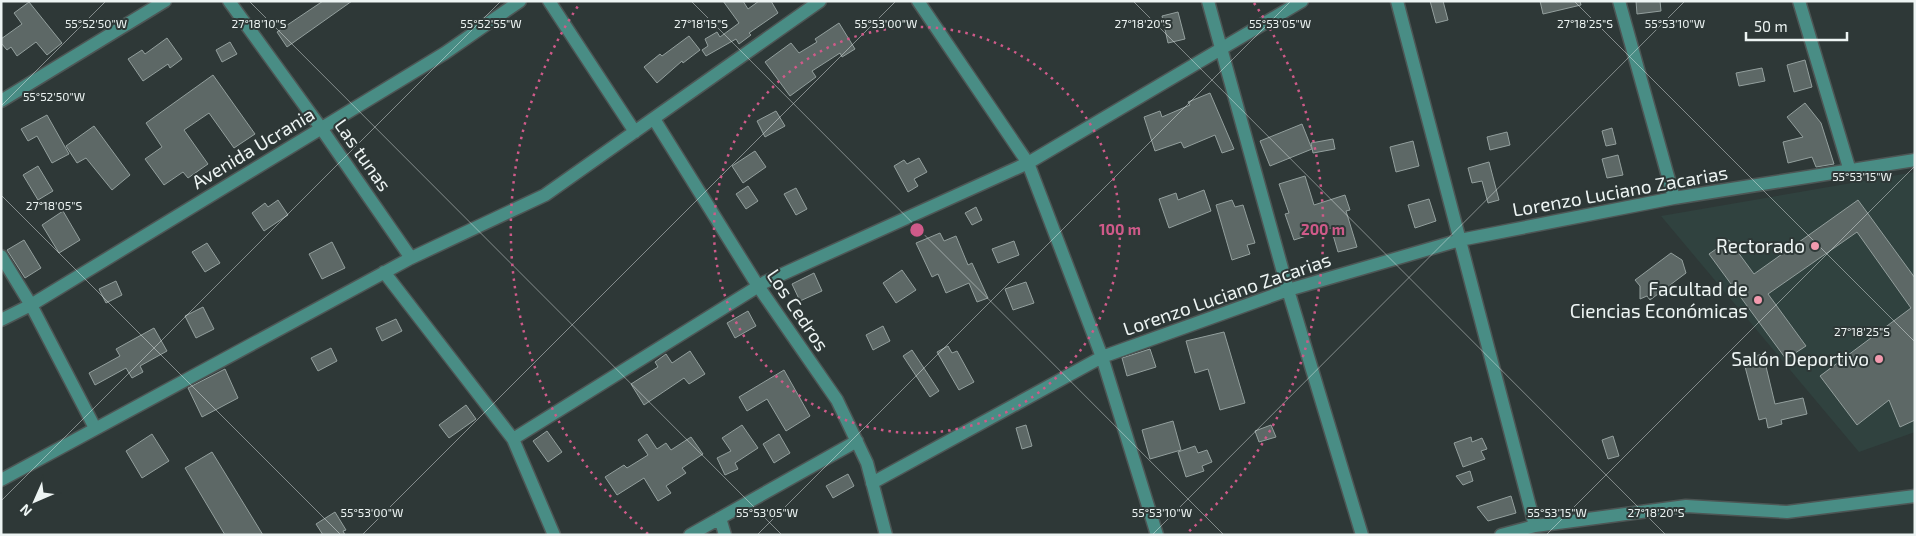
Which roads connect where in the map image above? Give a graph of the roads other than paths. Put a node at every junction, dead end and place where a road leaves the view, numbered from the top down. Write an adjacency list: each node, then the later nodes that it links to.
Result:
1 (165, 1): 13 (street)
2 (229, 1): 15 (street, Las tunas)
3 (520, 1): 15 (street, Avenida Ucrania)
4 (549, 1): 16 (street)
5 (820, 1): 14 (street)
6 (918, 1): 18 (street)
7 (1208, 1): 12 (street)
8 (1302, 1): 12 (street)
9 (1397, 1): 21 (street)
10 (1618, 1): 20 (street)
11 (1799, 1): 19 (street)
12 (1221, 50): 18 (street); 26 (street)
13 (1, 101)
14 (654, 119): 16 (street); 25 (street, Los Cedros)
15 (322, 128): 23 (street, Las tunas); 27 (street, Avenida Ucrania)
16 (635, 132): 23 (street)
17 (1915, 160): 19 (street, Lorenzo Luciano Zacarias)
18 (1028, 163): 25 (street); 29 (street)
19 (1850, 170): 20 (street, Lorenzo Luciano Zacarias)
20 (1674, 198): 21 (street, Lorenzo Luciano Zacarias)
21 (1460, 240): 26 (street, Lorenzo Luciano Zacarias); 37 (street)
22 (1, 256): 27 (street)
23 (411, 258): 24 (street)
24 (384, 272): 30 (street); 31 (street)
25 (758, 286): 31 (street); 32 (street, Los Cedros)
26 (1288, 290): 29 (street, Lorenzo Luciano Zacarias); 43 (street)
27 (31, 305): 28 (street, Avenida Ucrania); 30 (street)
28 (1, 320)
29 (1102, 357): 34 (street, Lorenzo Luciano Zacarias); 42 (street)
30 (95, 428): 33 (street)
31 (513, 439): 38 (street)
32 (857, 441): 34 (street, Los Cedros); 36 (street)
33 (1, 480)
34 (872, 483): 41 (street, Los Cedros)
35 (1915, 496): 37 (street)
36 (720, 518): 39 (street); 40 (street)
37 (1535, 526): 44 (street)
38 (554, 535)
39 (690, 535)
40 (725, 535)
41 (886, 535)
42 (1157, 535)
43 (1362, 535)
44 (1501, 535)

